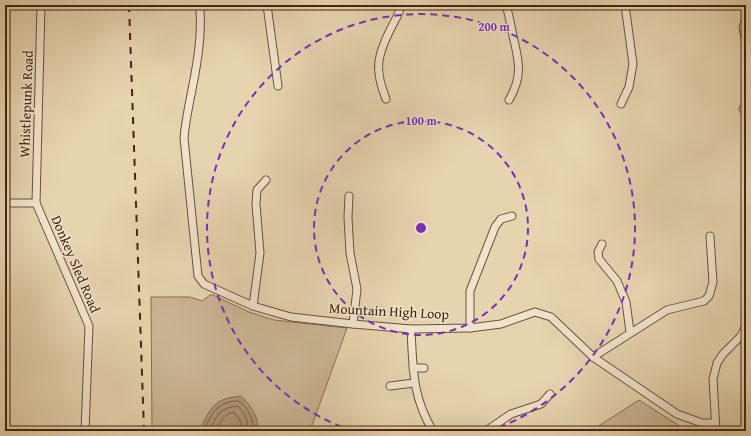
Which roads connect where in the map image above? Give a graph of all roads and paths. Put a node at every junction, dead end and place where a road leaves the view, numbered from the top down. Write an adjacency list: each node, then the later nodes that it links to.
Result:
1 (42, 5): 16 (street, Whistlepunk Road)
2 (200, 5): 20 (street, Mountain High Loop)
3 (267, 5): 9 (street)
4 (401, 5): 10 (street)
5 (506, 5): 11 (street)
6 (625, 5): 12 (street)
7 (746, 20): 8 (street)
8 (746, 42)
9 (278, 86)
10 (386, 99)
11 (510, 100)
12 (621, 104)
13 (266, 180): 20 (street)
14 (349, 196): 21 (street)
15 (5, 203): 16 (street)
16 (36, 203): 33 (street, Donkey Sled Road)
17 (512, 216): 24 (street)
18 (710, 236): 25 (street)
19 (602, 244): 25 (street)
20 (253, 306): 21 (street, Mountain High Loop)
21 (353, 324): 23 (street, Mountain High Loop)
22 (746, 325): 32 (street)
23 (411, 328): 24 (street, Mountain High Loop); 27 (street)
24 (470, 328): 26 (street, Mountain High Loop)
25 (630, 332): 26 (street)
26 (594, 358): 32 (street, Mountain High Loop)
27 (413, 368): 28 (street); 29 (street)
28 (424, 368)
29 (414, 383): 30 (street); 34 (street)
30 (390, 386)
31 (550, 394): 35 (street)
32 (715, 423): 36 (street)
33 (85, 431)
34 (433, 431)
35 (486, 431)
36 (716, 431)

